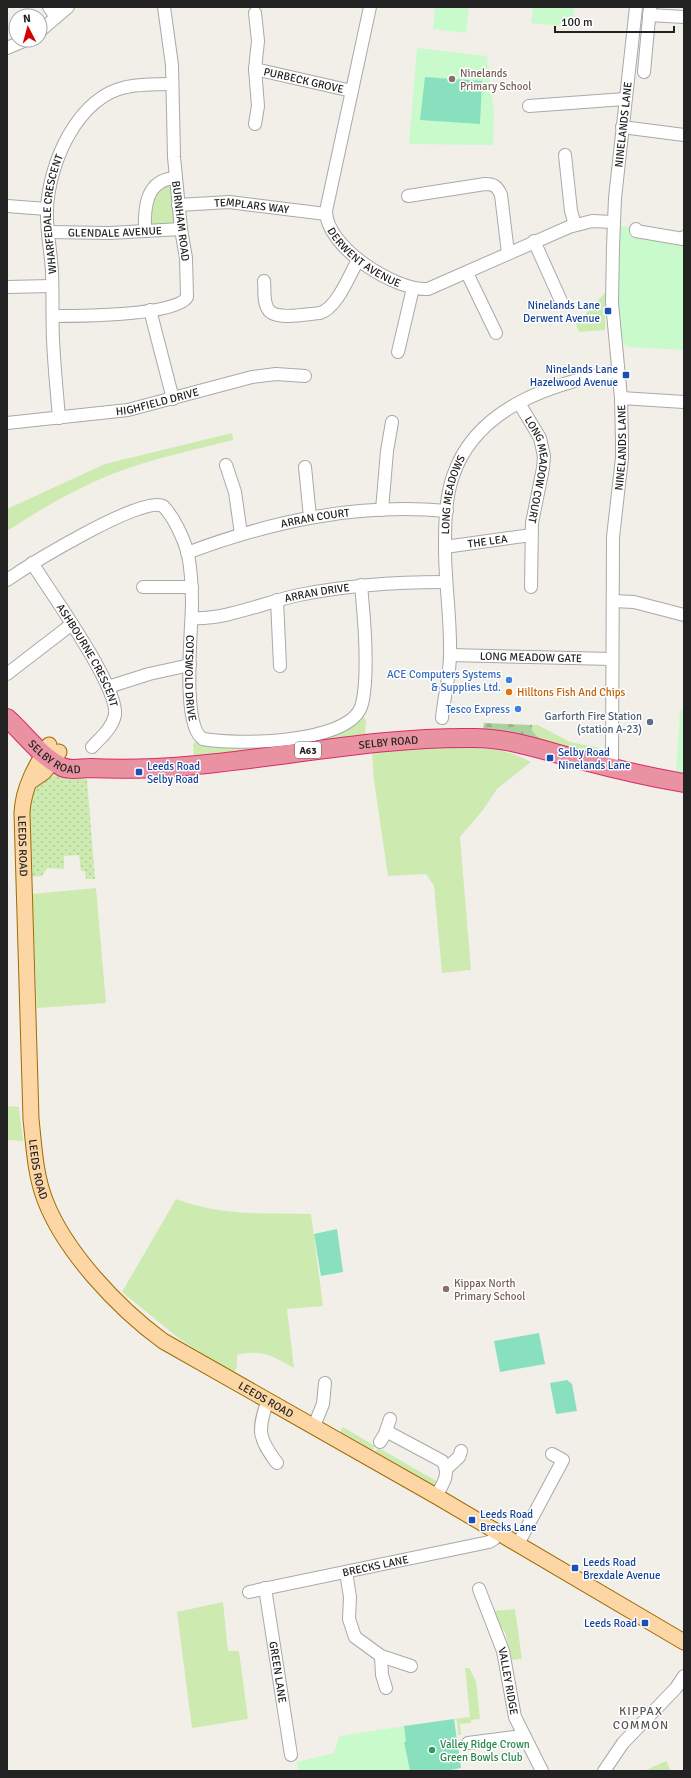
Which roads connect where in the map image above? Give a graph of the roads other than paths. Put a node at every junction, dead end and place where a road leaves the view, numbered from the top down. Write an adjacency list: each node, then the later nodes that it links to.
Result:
1 (49, 7): 8 (street)
2 (68, 7): 8 (street)
3 (164, 7): 13 (street, BURNHAM ROAD)
4 (370, 7): 14 (street, DERWENT AVENUE)
5 (636, 7): 15 (street, NINELANDS LANE)
6 (650, 11): 9 (street); 12 (street)
7 (255, 13): 11 (street, PURBECK GROVE)
8 (56, 17): 10 (street)
9 (684, 17)
10 (48, 24)
11 (255, 69): 14 (street, PURBECK GROVE); 17 (street, PURBECK GROVE)
12 (644, 72)
13 (172, 84): 21 (street, BURNHAM ROAD); 25 (street, WHARFEDALE CRESCENT)
14 (352, 91): 26 (street, DERWENT AVENUE)
15 (625, 99): 16 (street); 18 (street, NINELANDS LANE)
16 (529, 106)
17 (255, 124)
18 (622, 127): 19 (street); 27 (street, NINELANDS LANE)
19 (684, 135)
20 (565, 155): 28 (street)
21 (175, 178): 23 (street, BURNHAM ROAD); 31 (street)
22 (408, 196): 35 (street)
23 (178, 205): 26 (street, TEMPLARS WAY); 29 (street, BURNHAM ROAD)
24 (7, 206): 25 (street)
25 (47, 209): 32 (street, WHARFEDALE CRESCENT)
26 (326, 214): 36 (street, DERWENT AVENUE)
27 (613, 222): 28 (street, DERWENT AVENUE); 47 (street, NINELANDS LANE)
28 (575, 225): 34 (street, DERWENT AVENUE)
29 (181, 229): 31 (street, GLENDALE AVENUE); 43 (street, BURNHAM ROAD)
30 (636, 229): 33 (street)
31 (145, 231): 32 (street, GLENDALE AVENUE)
32 (49, 232): 39 (street, WHARFEDALE CRESCENT)
33 (684, 238)
34 (534, 241): 35 (street, DERWENT AVENUE); 42 (street)
35 (508, 253): 37 (street, DERWENT AVENUE)
36 (358, 260): 38 (street); 41 (street, DERWENT AVENUE)
37 (467, 273): 41 (street, DERWENT AVENUE); 45 (street)
38 (264, 281)
39 (52, 286): 40 (street); 44 (street, WHARFEDALE CRESCENT)
40 (7, 287)
41 (413, 288): 46 (street)
42 (561, 301)
43 (150, 310): 44 (street, BURNHAM ROAD); 50 (street)
44 (53, 316): 53 (street, WHARFEDALE CRESCENT)
45 (496, 333)
46 (398, 352)
47 (618, 371): 49 (street, NINELANDS LANE); 52 (street, LONG MEADOWS)
48 (305, 376): 50 (street, HIGHFIELD DRIVE)
49 (621, 398): 51 (street); 73 (street, NINELANDS LANE)
50 (173, 399): 53 (street, HIGHFIELD DRIVE)
51 (684, 402)
52 (519, 403): 59 (street, LONG MEADOWS); 62 (street, LONG MEADOW COURT)
53 (59, 418): 55 (street, HIGHFIELD DRIVE)
54 (392, 422): 58 (street)
55 (7, 423)
56 (226, 465): 61 (street)
57 (305, 467): 60 (street)
58 (382, 510): 59 (street, ARRAN COURT); 60 (street, ARRAN COURT)
59 (447, 511): 63 (street, LONG MEADOWS)
60 (310, 517): 61 (street, ARRAN COURT)
61 (241, 534): 64 (street, ARRAN COURT)
62 (531, 535): 63 (street, THE LEA); 71 (street, LONG MEADOW COURT)
63 (444, 547): 67 (street, LONG MEADOWS)
64 (188, 553): 65 (street, COTSWOLD DRIVE); 70 (street, COTSWOLD DRIVE)
65 (32, 563): 66 (street, COTSWOLD DRIVE); 76 (street, ASHBOURNE CRESCENT)
66 (7, 580)
67 (445, 582): 68 (street, ARRAN DRIVE); 77 (street, LONG MEADOWS)
68 (361, 585): 72 (street, ARRAN DRIVE); 79 (street, COTSWOLD DRIVE)
69 (143, 587): 70 (street)
70 (192, 587): 75 (street, COTSWOLD DRIVE)
71 (531, 587)
72 (277, 600): 75 (street, ARRAN DRIVE); 80 (street)
73 (613, 601): 74 (street); 78 (street, NINELANDS LANE)
74 (684, 615)
75 (192, 618): 79 (street, COTSWOLD DRIVE)
76 (72, 624): 81 (street); 82 (street, ASHBOURNE CRESCENT)
77 (450, 655): 78 (street, LONG MEADOW GATE); 84 (street, LONG MEADOWS)
78 (612, 659): 87 (street, NINELANDS LANE)
79 (190, 665): 82 (street)
80 (280, 666)
81 (7, 674)
82 (108, 687): 85 (street, ASHBOURNE CRESCENT)
83 (7, 718): 86 (highway, SELBY ROAD / A63)
84 (442, 718)
85 (92, 747)
86 (51, 753): 87 (highway, SELBY ROAD / A63); 90 (main road, LEEDS ROAD)
87 (612, 769): 88 (highway, SELBY ROAD / A63)
88 (684, 783)
89 (326, 1383): 92 (street)
90 (268, 1400): 92 (main road, LEEDS ROAD); 97 (street)
91 (390, 1419): 93 (street)
92 (314, 1426): 99 (main road, LEEDS ROAD)
93 (386, 1431): 94 (street); 98 (street)
94 (380, 1442)
95 (462, 1451): 98 (street)
96 (552, 1454): 101 (street)
97 (277, 1464)
98 (446, 1469): 99 (street)
99 (436, 1496): 100 (main road, LEEDS ROAD)
100 (498, 1533): 101 (main road, LEEDS ROAD); 102 (street, BRECKS LANE)
101 (518, 1544): 106 (main road, LEEDS ROAD)
102 (346, 1572): 103 (street, BRECKS LANE); 107 (street)
103 (265, 1588): 105 (street, BRECKS LANE); 113 (street, GREEN LANE)
104 (479, 1589): 111 (street, VALLEY RIDGE)
105 (249, 1592)
106 (684, 1642)
107 (381, 1656): 108 (street); 110 (street)
108 (411, 1666)
109 (684, 1676): 115 (street)
110 (386, 1688)
111 (523, 1736): 112 (street); 114 (street, VALLEY RIDGE)
112 (468, 1743)
113 (292, 1755)
114 (542, 1771)
115 (604, 1771)

